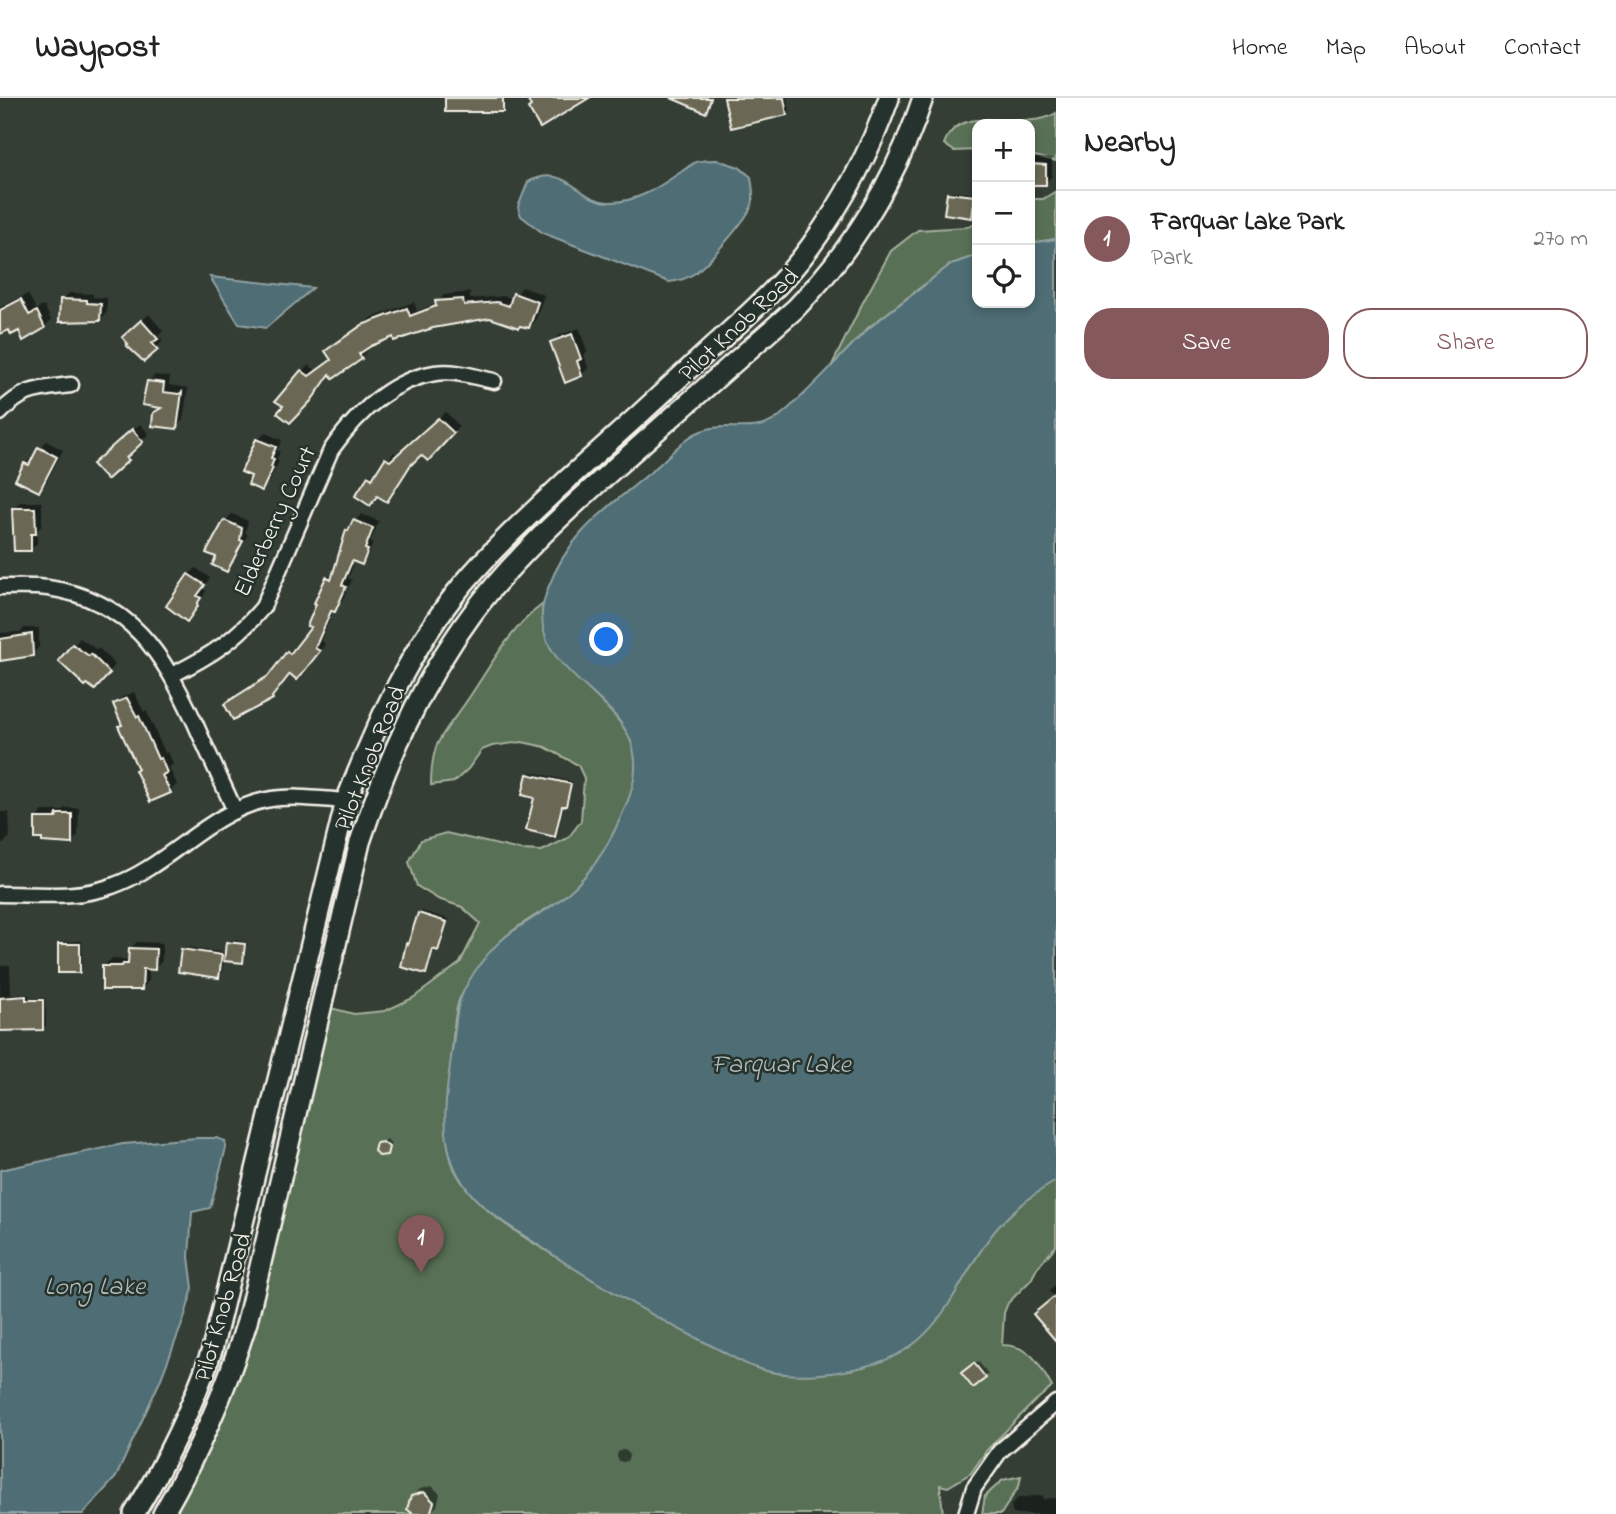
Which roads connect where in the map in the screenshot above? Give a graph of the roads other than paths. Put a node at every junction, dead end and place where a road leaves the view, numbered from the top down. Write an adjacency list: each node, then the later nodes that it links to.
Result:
1 (889, 98): 8 (main road, Pilot Knob Road)
2 (923, 98): 9 (main road, Pilot Knob Road)
3 (495, 381): 7 (street, Elderberry Court)
4 (71, 385): 5 (street)
5 (0, 413)
6 (0, 587): 7 (street)
7 (172, 675): 10 (street)
8 (346, 801): 9 (main road); 10 (street); 13 (main road, Pilot Knob Road)
9 (373, 802): 14 (main road, Pilot Knob Road)
10 (235, 811): 11 (street)
11 (0, 894)
12 (1056, 1403): 15 (street)
13 (134, 1514)
14 (163, 1514)
15 (966, 1514)

